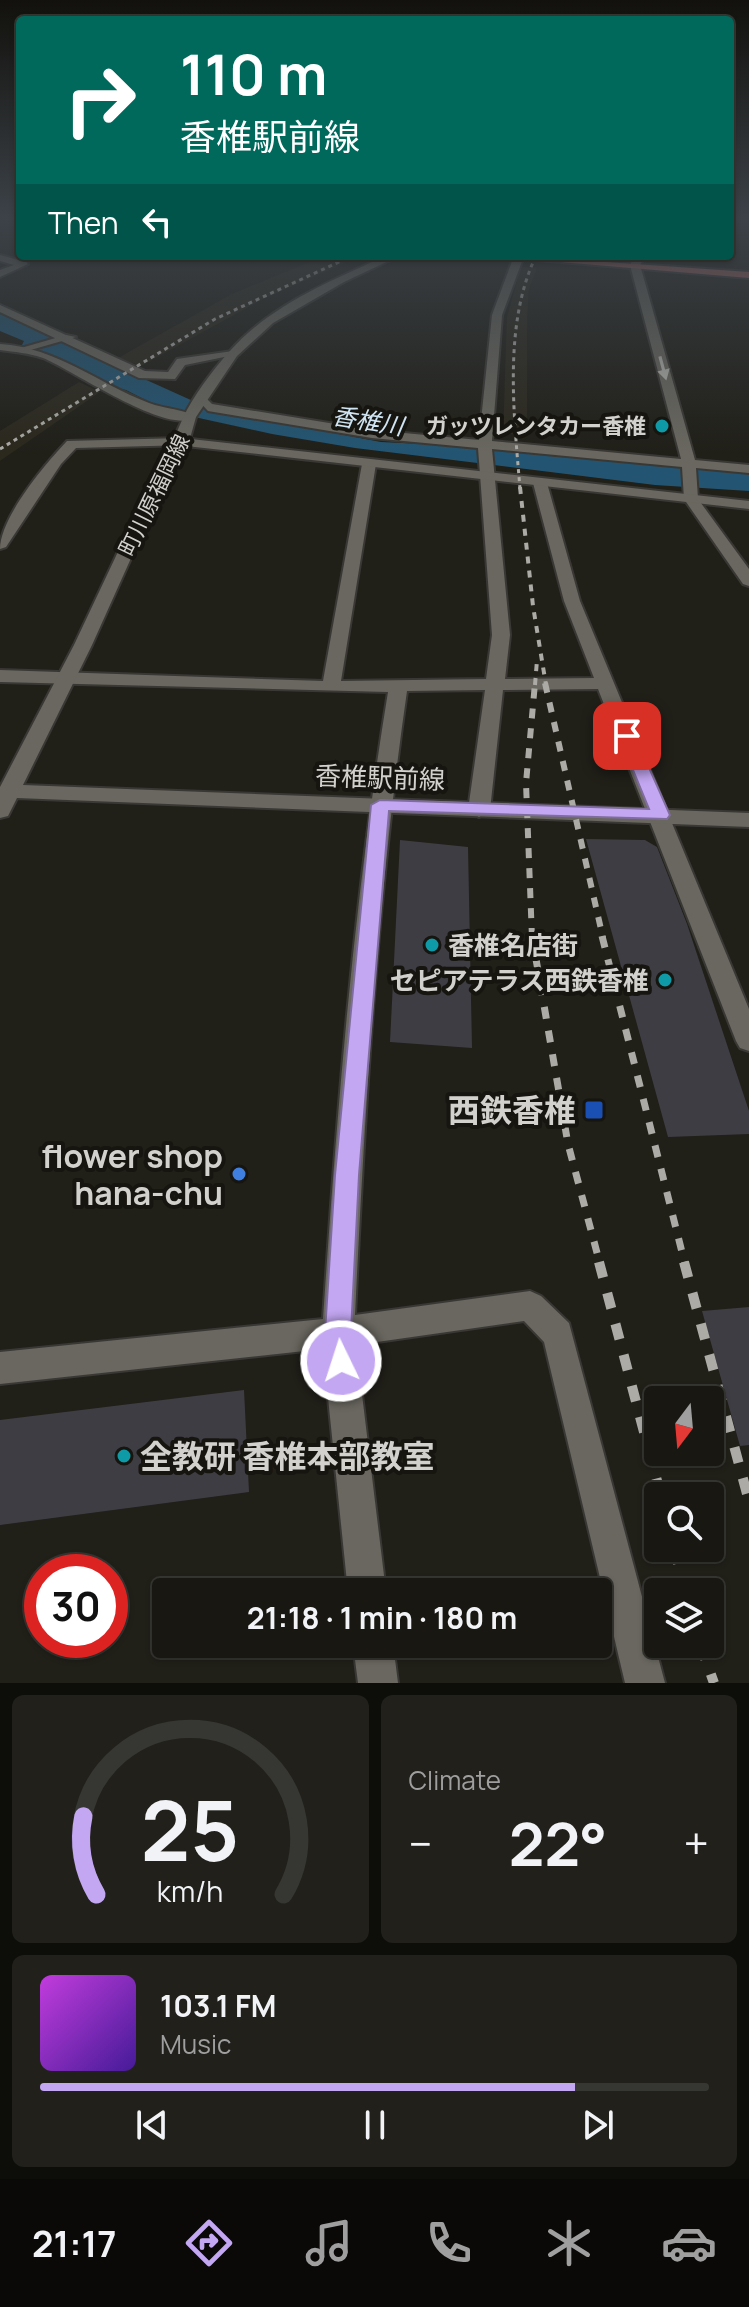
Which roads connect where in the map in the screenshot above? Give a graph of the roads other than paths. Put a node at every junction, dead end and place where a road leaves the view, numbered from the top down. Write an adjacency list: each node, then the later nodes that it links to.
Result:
1 (313, 296): 8 (street, 町川原福岡線)
2 (505, 296): 12 (street)
3 (646, 296): 14 (street, one-way to 14)
4 (0, 308): 5 (street)
5 (70, 337): 7 (street); 8 (street)
6 (0, 347): 7 (street)
7 (27, 348): 10 (street)
8 (233, 354): 9 (street, 町川原福岡線)
9 (202, 398): 10 (street, 町川原福岡線); 12 (street)
10 (190, 417): 11 (street, 町川原福岡線)
11 (182, 442): 13 (street); 20 (street); 23 (street, 町川原福岡線)
12 (485, 445): 14 (street); 16 (street)
13 (369, 464): 16 (street); 25 (street)
14 (689, 464): 15 (street); 18 (street)
15 (749, 469)
16 (487, 478): 17 (street); 27 (street)
17 (540, 483): 18 (street); 24 (street)
18 (691, 493): 19 (street); 21 (street)
19 (749, 505)
20 (0, 544)
21 (749, 581)
22 (0, 676): 23 (street)
23 (63, 680): 25 (street); 28 (street, 町川原福岡線)
24 (604, 683): 27 (street); 31 (street)
25 (331, 687): 26 (street)
26 (398, 688): 27 (street); 29 (street)
27 (496, 688): 30 (street)
28 (2, 796): 29 (street, 香椎駅前線)
29 (380, 805): 30 (street, 香椎駅前線); 34 (street)
30 (479, 810): 31 (street, 香椎駅前線)
31 (661, 815): 32 (street, 香椎駅前線); 33 (street)
32 (749, 820)
33 (749, 1041)
34 (338, 1332): 35 (street); 36 (street); 39 (street)
35 (0, 1368)
36 (365, 1578)
37 (375, 1658): 38 (street)
38 (378, 1683)
39 (645, 1683)

